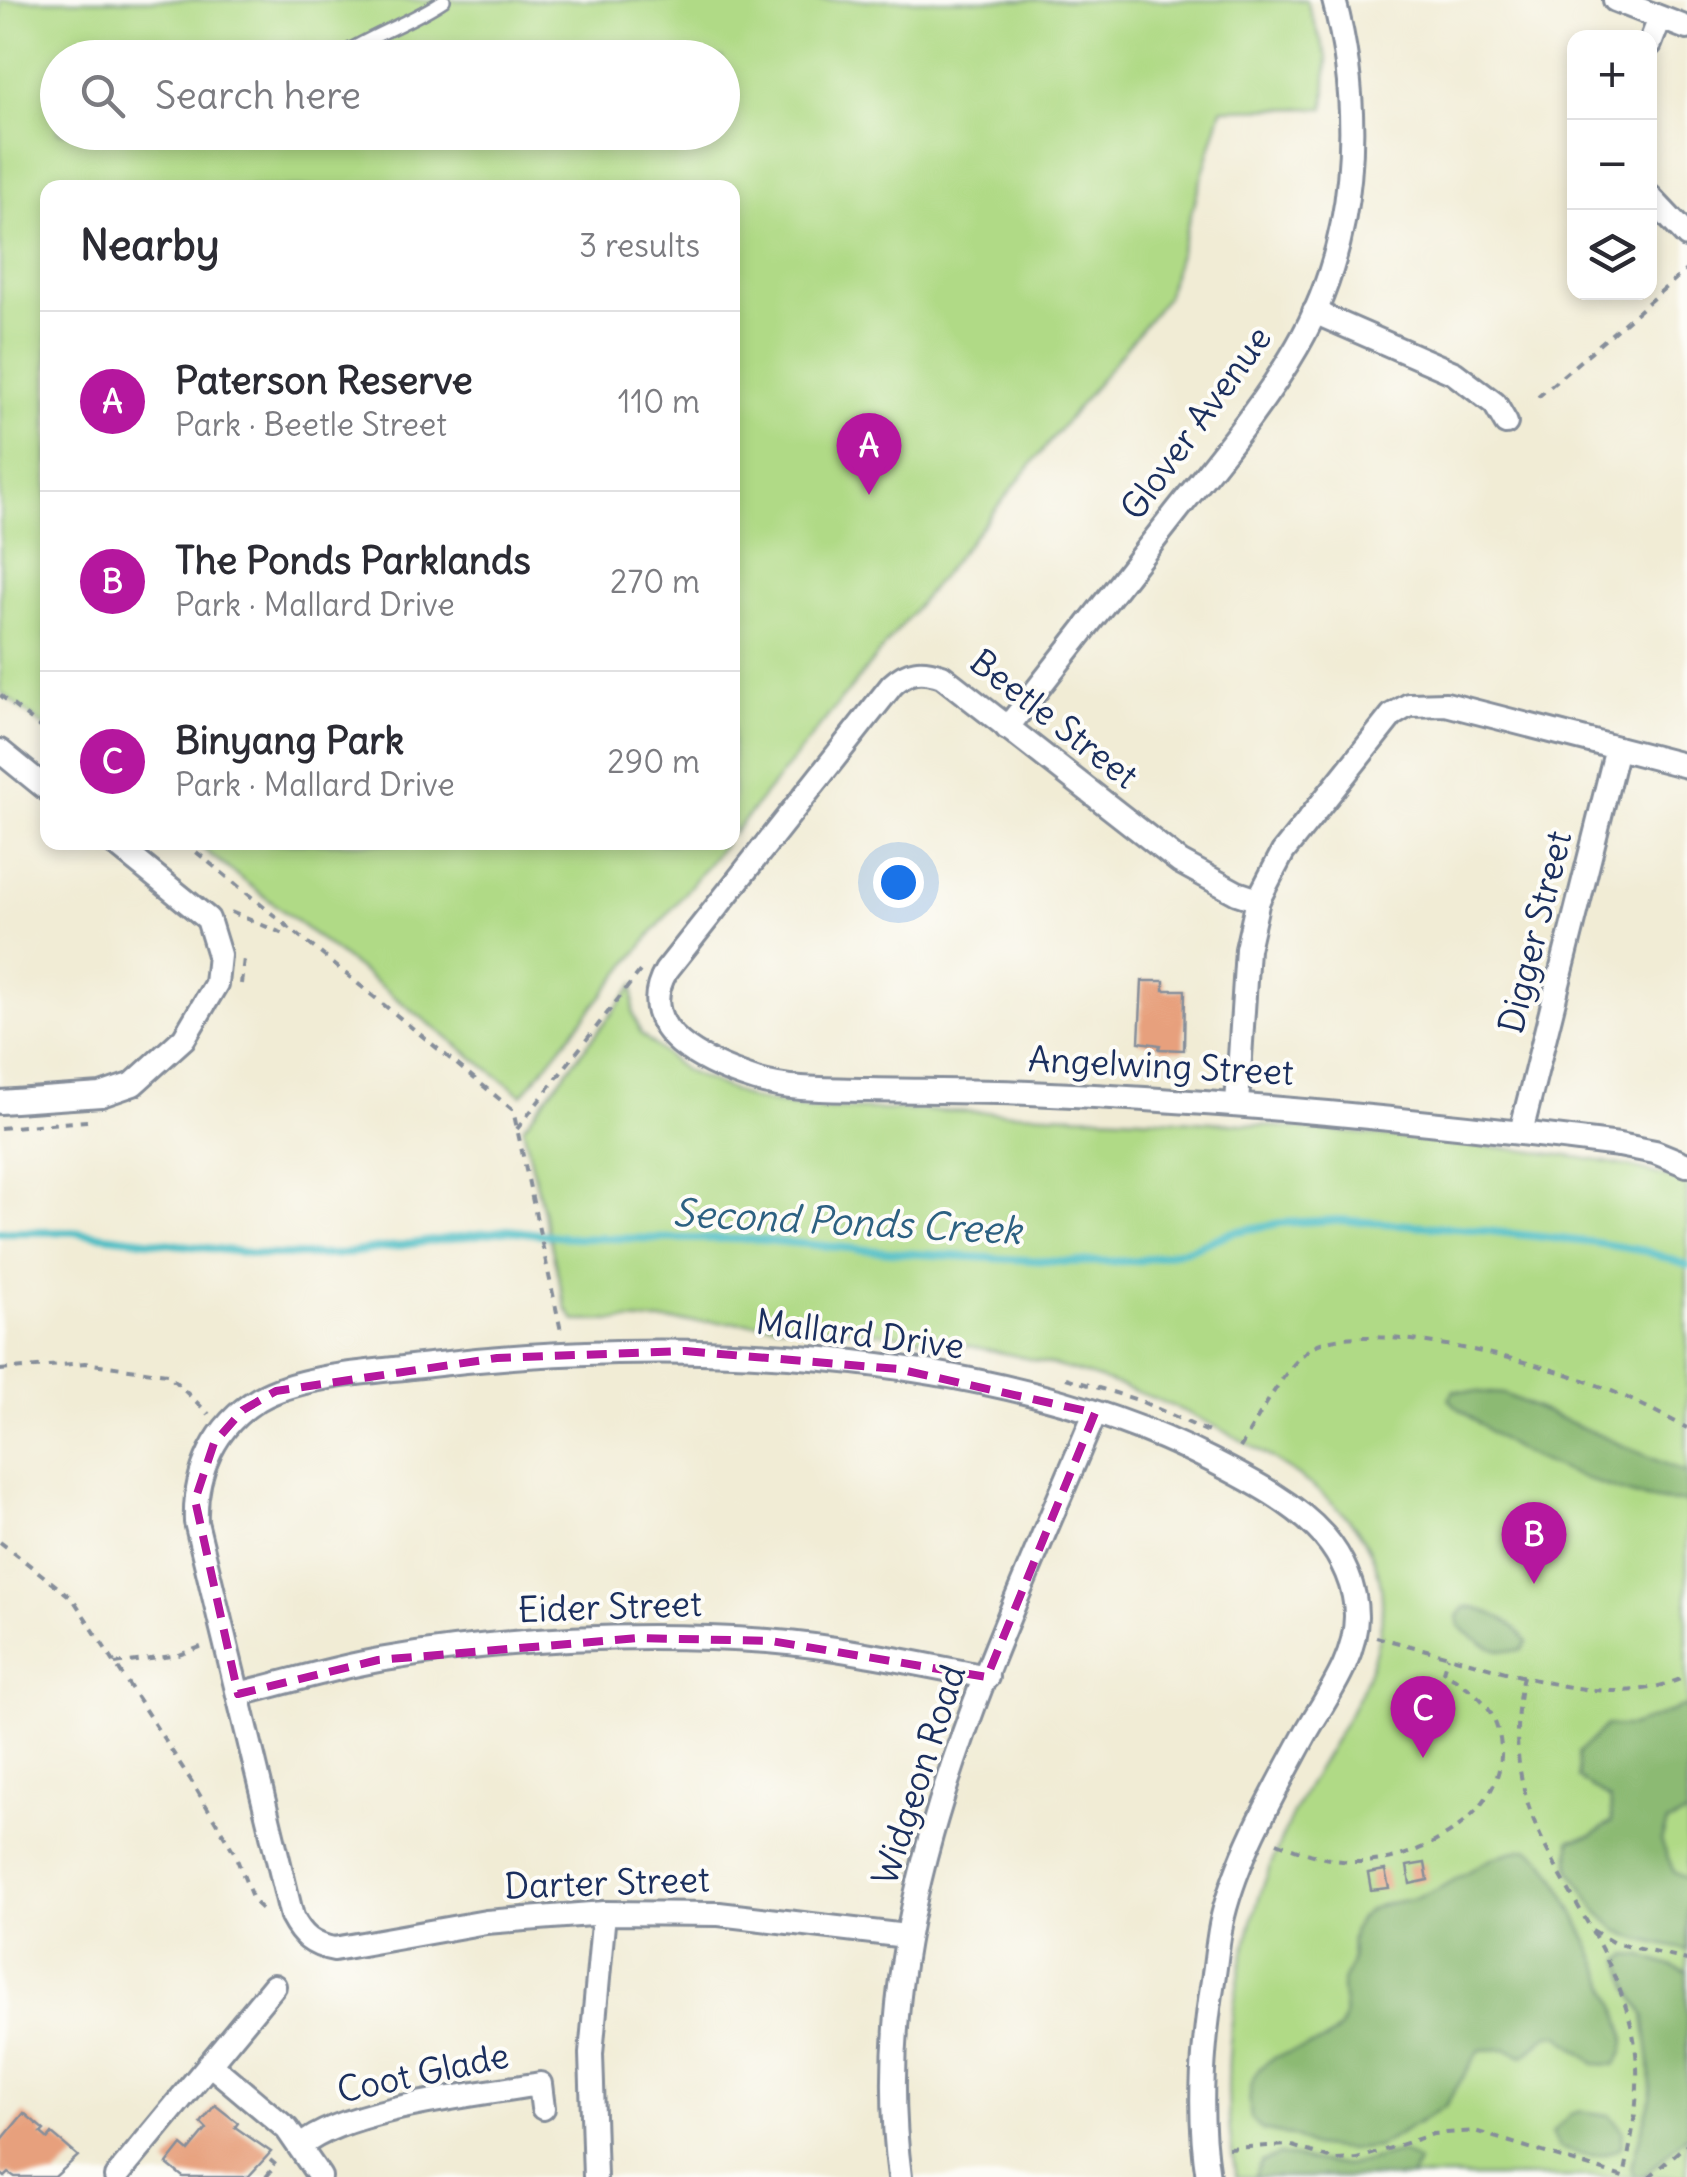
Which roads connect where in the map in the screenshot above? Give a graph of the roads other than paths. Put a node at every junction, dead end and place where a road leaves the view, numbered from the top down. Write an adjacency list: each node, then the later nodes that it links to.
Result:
1 (444, 0): 7 (lane)
2 (1334, 0): 10 (street, Glover Avenue)
3 (1614, 0): 4 (street)
4 (1660, 18): 5 (street); 6 (street)
5 (1687, 28)
6 (1655, 30)
7 (365, 40)
8 (1657, 204): 9 (street)
9 (1687, 236)
10 (1314, 312): 11 (street); 12 (street, Glover Avenue)
11 (1506, 423)
12 (1007, 728): 18 (street, Beetle Street); 19 (street, Beetle Street)
13 (1617, 748): 15 (street); 18 (street); 22 (street, Digger Street)
14 (0, 751): 16 (street)
15 (1687, 766)
16 (40, 784)
17 (124, 850): 20 (street)
18 (1258, 900): 21 (street)
19 (656, 1006): 21 (street, Angelwing Street)
20 (0, 1102)
21 (1238, 1104): 22 (street, Angelwing Street)
22 (1521, 1132): 23 (street, Angelwing Street)
23 (1687, 1165)
24 (1095, 1412): 25 (street, Widgeon Road); 26 (street, Mallard Drive); 38 (street, Mallard Drive)
25 (986, 1677): 26 (street, Eider Street); 28 (street, Widgeon Road)
26 (238, 1694): 29 (street, Mallard Drive)
27 (604, 1914): 28 (street, Darter Street); 29 (street, Darter Street); 36 (street)
28 (906, 1936): 37 (street, Widgeon Road)
29 (312, 1942)
30 (274, 1986): 31 (street)
31 (211, 2065): 33 (street); 34 (street)
32 (543, 2108): 33 (street, Coot Glade)
33 (302, 2146): 35 (street)
34 (116, 2177)
35 (320, 2177)
36 (595, 2177)
37 (900, 2177)
38 (1208, 2177)

